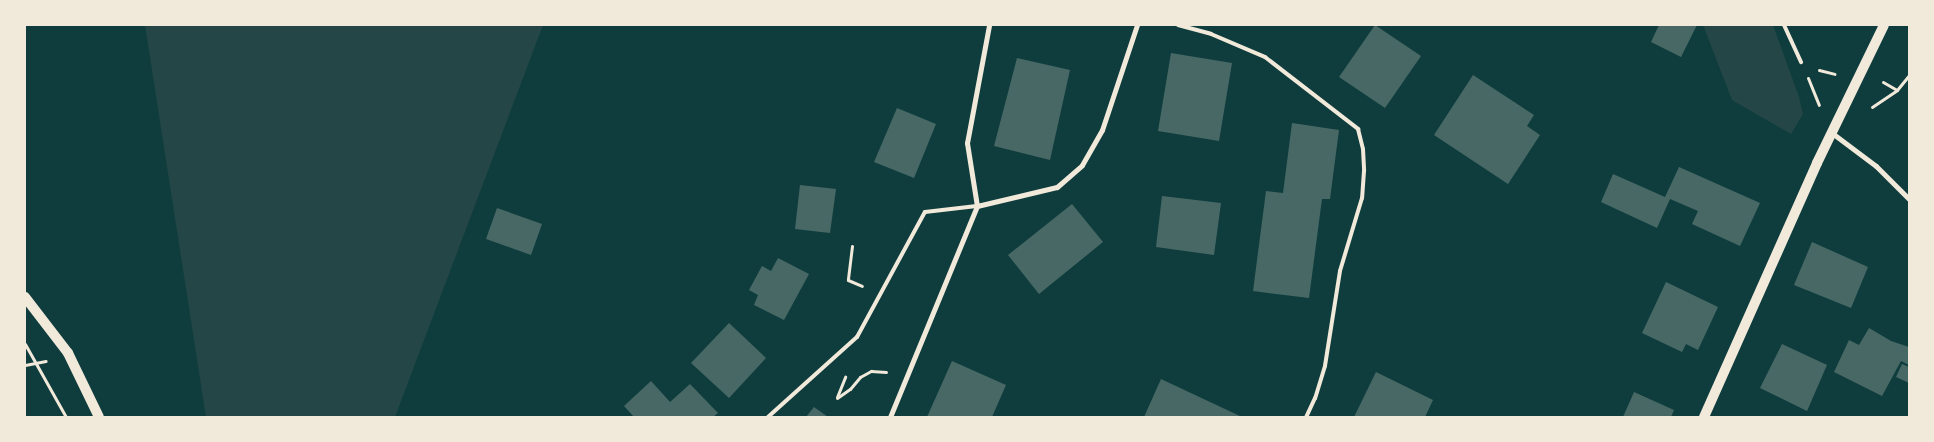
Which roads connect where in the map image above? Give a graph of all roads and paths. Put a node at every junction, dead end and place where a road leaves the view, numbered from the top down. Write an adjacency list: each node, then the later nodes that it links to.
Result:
1 (989, 25): 9 (street)
2 (1137, 25): 9 (street)
3 (1178, 25): 22 (lane)
4 (1784, 25): 6 (lane)
5 (1884, 25): 7 (main road)
6 (1801, 62): 7 (path)
7 (1832, 133): 8 (street); 23 (main road)
8 (1909, 199)
9 (977, 206): 11 (lane); 16 (street)
10 (852, 246): 11 (path)
11 (880, 294): 20 (lane)
12 (25, 297): 19 (main road)
13 (25, 344): 14 (path)
14 (38, 364): 15 (path); 18 (path)
15 (25, 366)
16 (909, 375): 17 (path); 21 (street)
17 (837, 398)
18 (66, 417)
19 (99, 417)
20 (768, 417)
21 (890, 417)
22 (1306, 417)
23 (1704, 417)

